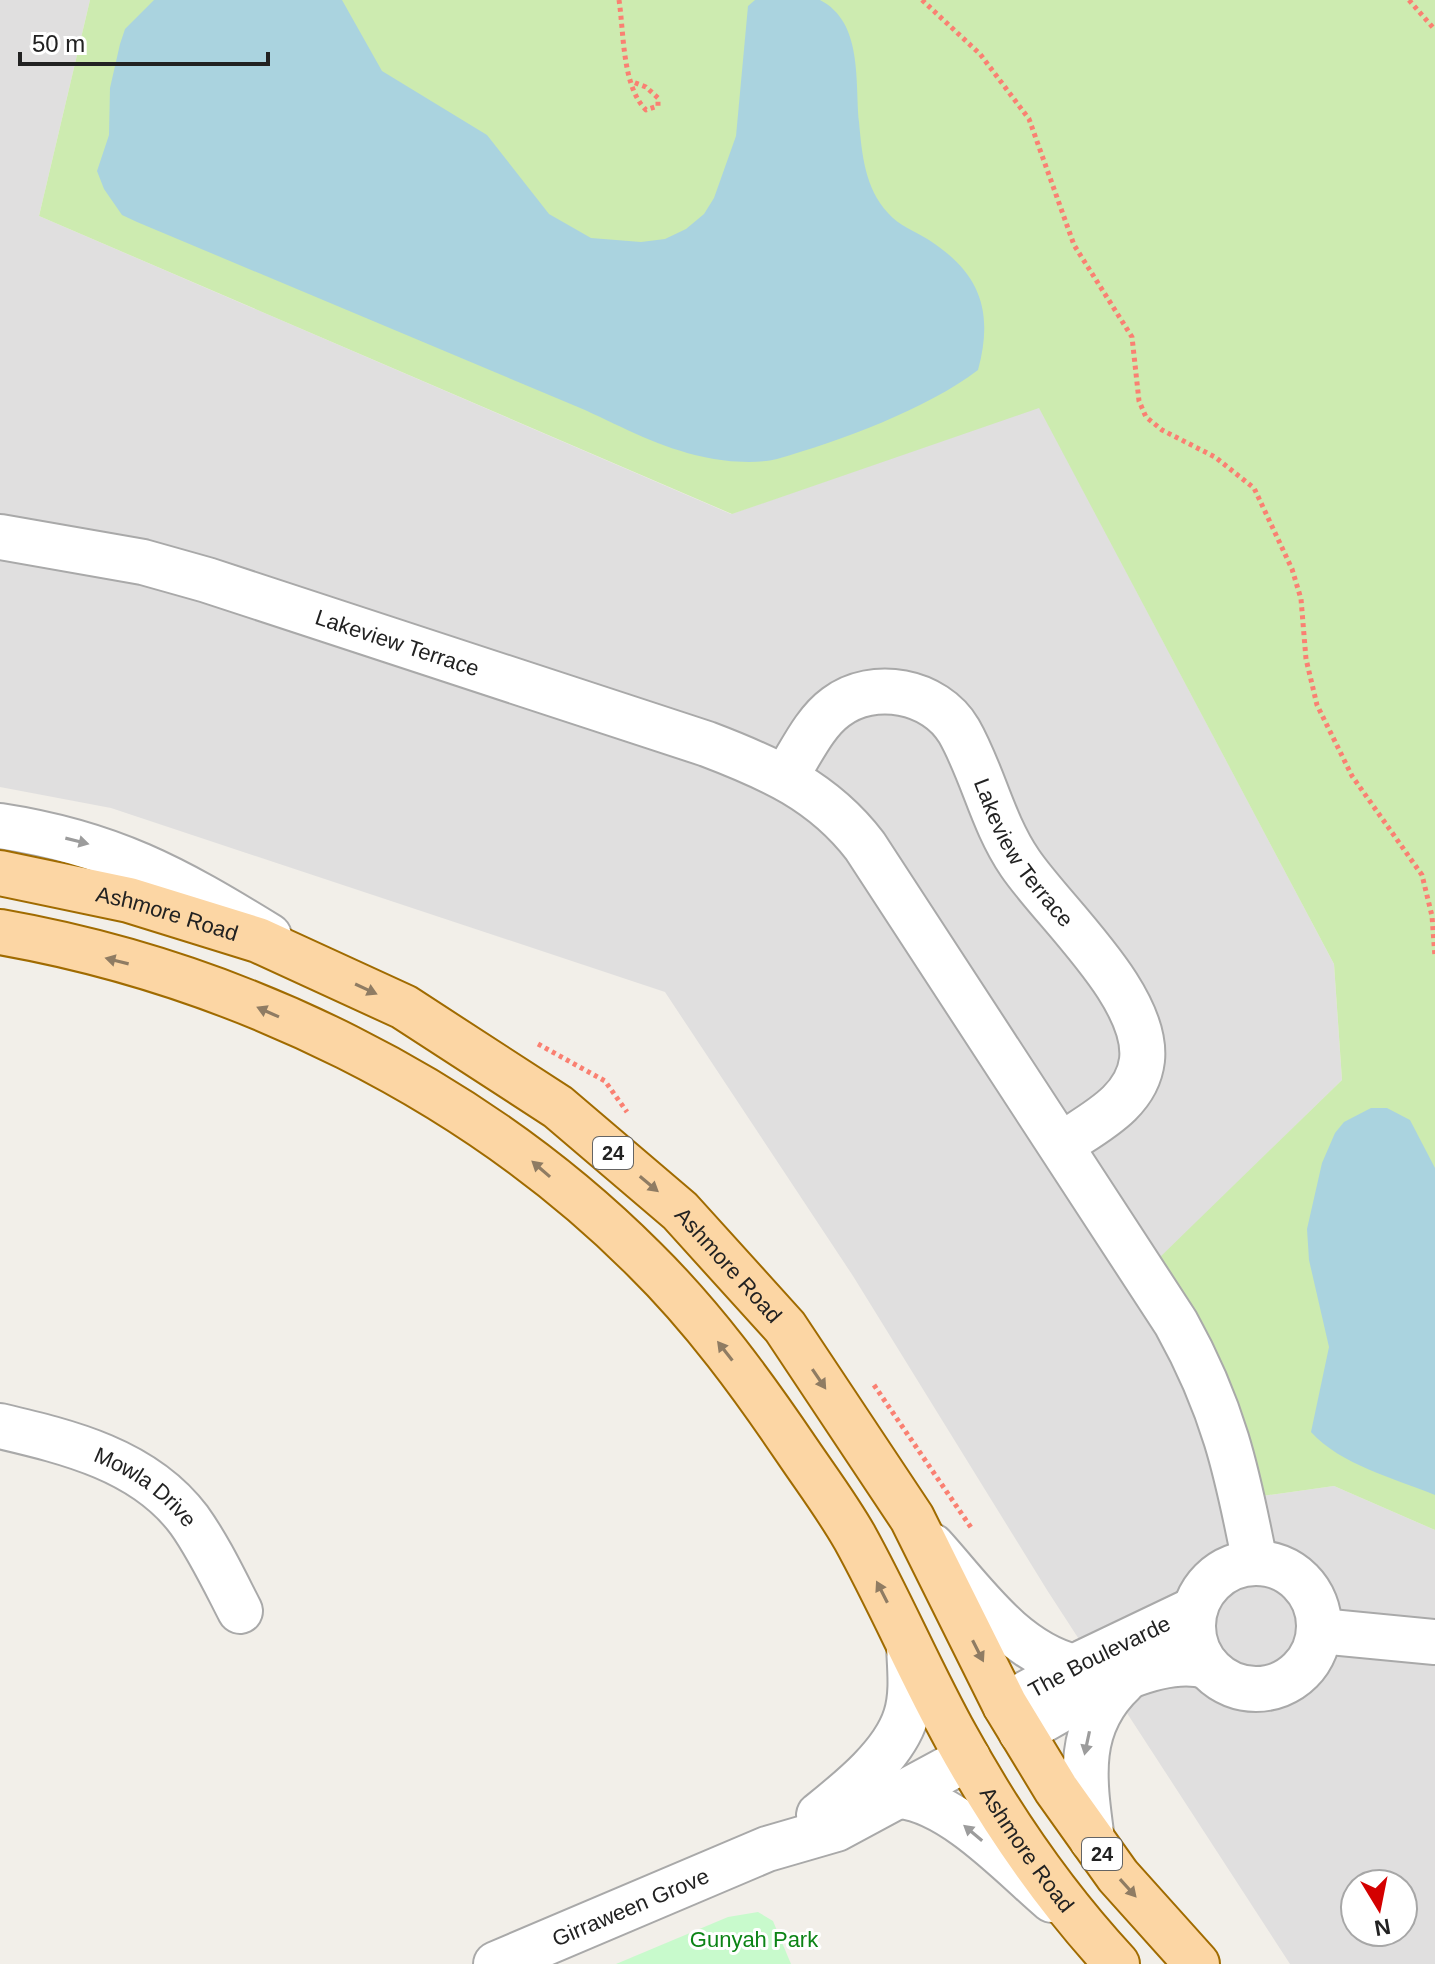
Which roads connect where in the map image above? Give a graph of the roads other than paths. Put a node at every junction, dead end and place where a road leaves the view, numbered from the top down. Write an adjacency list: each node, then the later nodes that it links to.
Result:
1 (0, 537): 2 (street, Lakeview Terrace)
2 (786, 776): 7 (street, Lakeview Terrace); 7 (street, Lakeview Terrace)
3 (0, 826): 6 (street, one-way to 6)
4 (0, 873): 6 (main road, Ashmore Road / 24)
5 (0, 932): 15 (main road, Ashmore Road, one-way to 5)
6 (314, 965): 9 (main road, Ashmore Road / 24, one-way to 9)
7 (1061, 1145): 10 (street, Lakeview Terrace)
8 (0, 1426): 12 (street, Mowla Drive)
9 (917, 1530): 17 (street); 19 (main road, Ashmore Road / 24, one-way to 19)
10 (1255, 1563): 11 (street); 13 (street)
11 (1195, 1609): 16 (street); 17 (street, The Boulevarde)
12 (240, 1611)
13 (1320, 1631): 14 (street); 16 (street)
14 (1435, 1642)
15 (909, 1646): 20 (main road, Ashmore Road); 22 (street)
16 (1207, 1666): 18 (street, The Boulevarde)
17 (1075, 1667): 19 (street, The Boulevarde)
18 (1127, 1678): 19 (street, The Boulevarde); 23 (street, one-way to 23)
19 (1013, 1718): 20 (main road); 23 (main road, Ashmore Road / 24)
20 (962, 1747): 21 (street, Girraween Grove); 22 (street, Girraween Grove); 25 (main road, Ashmore Road)
21 (900, 1796): 24 (street, Girraween Grove); 25 (street, one-way to 21)
22 (819, 1815): 24 (street, Girraween Grove)
23 (1092, 1840): 28 (main road, Ashmore Road / 24, one-way to 28)
24 (767, 1849): 26 (street, Girraween Grove)
25 (1076, 1920): 27 (main road, Ashmore Road)
26 (496, 1964)
27 (1117, 1964)
28 (1197, 1964)

